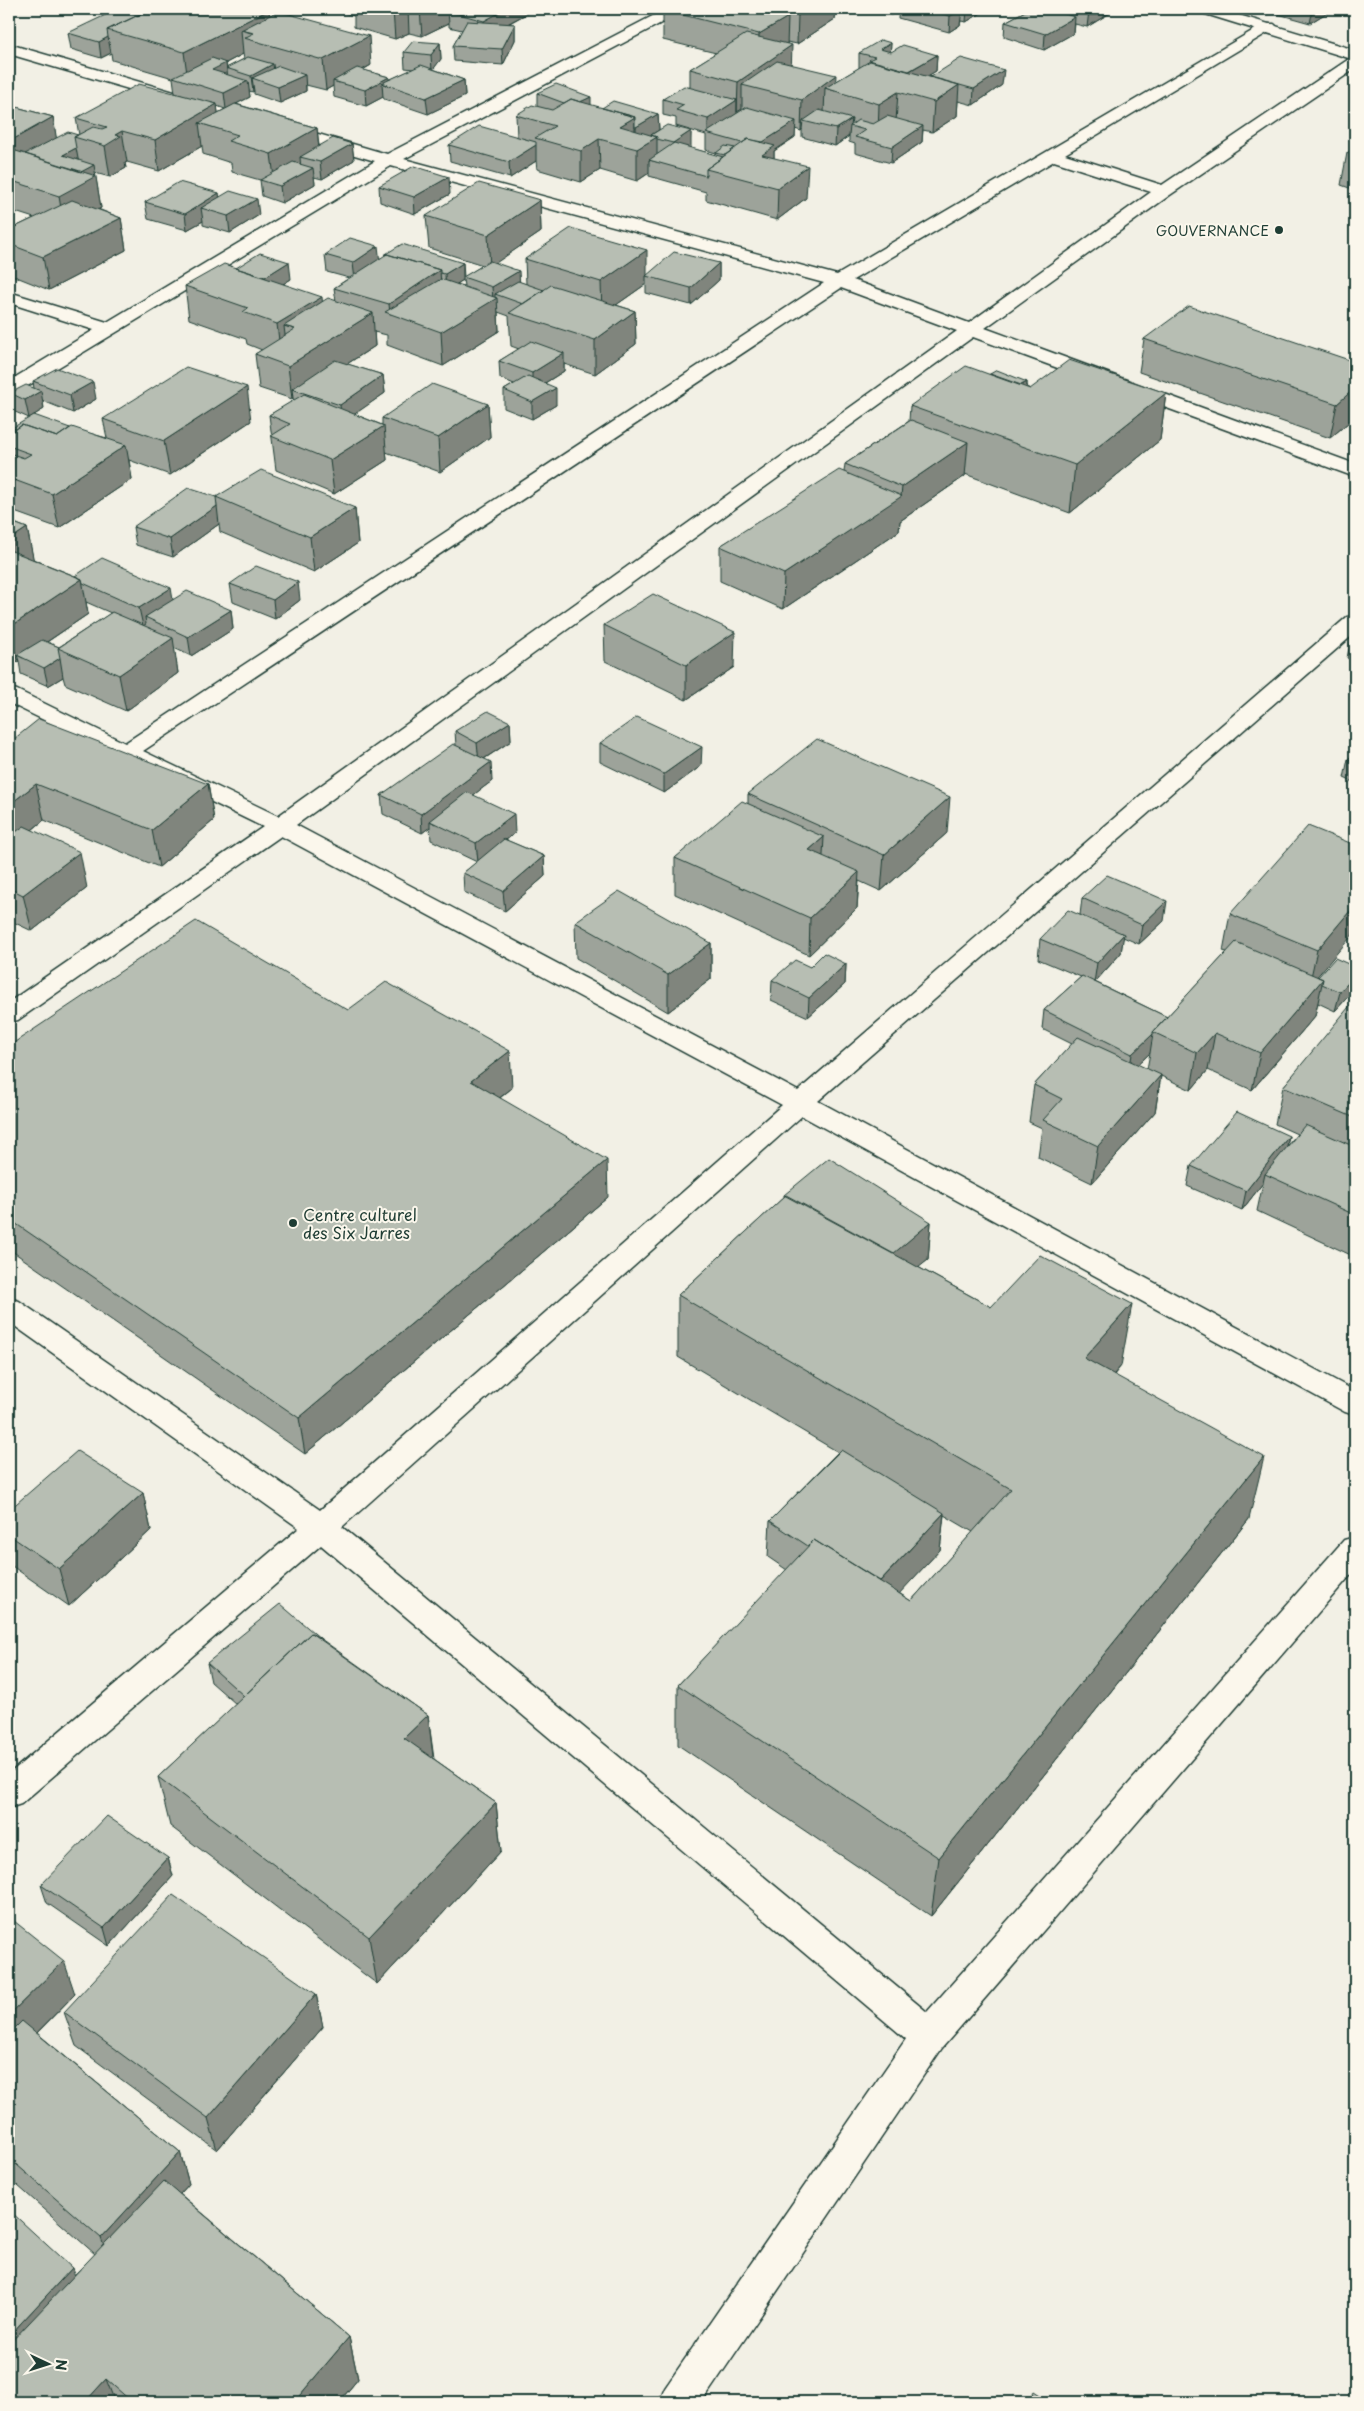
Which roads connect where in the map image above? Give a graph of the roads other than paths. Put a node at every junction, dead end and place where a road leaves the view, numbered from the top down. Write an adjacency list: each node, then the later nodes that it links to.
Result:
1 (638, 9): 3 (street)
2 (1204, 9): 4 (street)
3 (672, 12): 9 (street)
4 (1269, 27): 6 (street); 8 (street)
5 (9, 49): 9 (street)
6 (1355, 55)
7 (1355, 62): 10 (street)
8 (1054, 156): 10 (street); 11 (street)
9 (389, 160): 11 (street); 13 (street)
10 (1164, 191): 14 (street)
11 (839, 281): 14 (street); 19 (street)
12 (9, 297): 13 (street)
13 (111, 329): 15 (street)
14 (972, 330): 16 (street); 20 (street)
15 (9, 389)
16 (1355, 471)
17 (1355, 622): 22 (street)
18 (9, 696): 19 (street)
19 (128, 751): 20 (street)
20 (280, 826): 21 (street); 22 (street)
21 (9, 1014)
22 (800, 1104): 24 (street); 25 (street)
23 (9, 1308): 25 (street)
24 (1355, 1404)
25 (321, 1527): 27 (street); 28 (street)
26 (1355, 1549): 28 (street)
27 (9, 1794)
28 (929, 2036): 29 (street)
29 (679, 2402)

